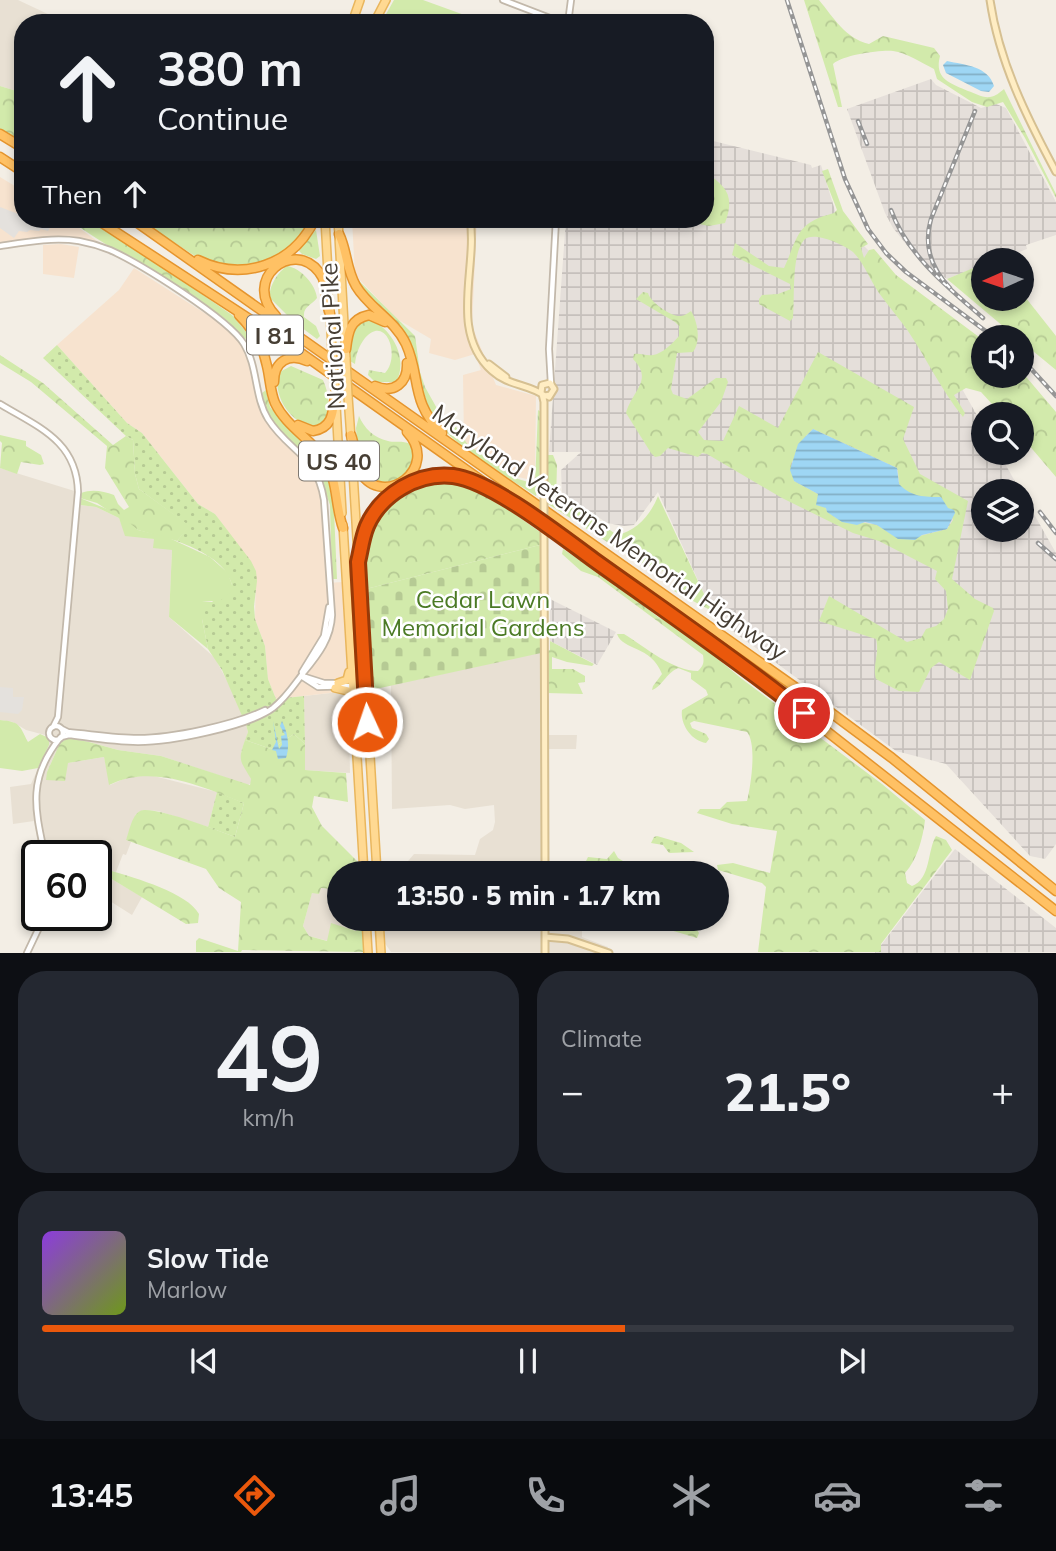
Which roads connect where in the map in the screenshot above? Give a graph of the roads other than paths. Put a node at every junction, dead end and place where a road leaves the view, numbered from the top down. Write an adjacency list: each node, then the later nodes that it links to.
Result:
1 (503, 0): 3 (street)
2 (990, 0): 4 (main road)
3 (541, 14)
4 (1056, 172)
5 (110, 228): 15 (highway, Maryland Veterans Memorial Highway / I 81)
6 (145, 228): 13 (highway, Maryland Veterans Memorial Highway / I 81)
7 (309, 228): 13 (highway)
8 (325, 228): 16 (main road, National Pike / US 40)
9 (339, 228): 12 (main road, National Pike / US 40)
10 (470, 228): 19 (main road)
11 (556, 228): 21 (street)
12 (339, 234): 18 (main road, National Pike / US 40); 29 (highway)
13 (161, 239): 17 (highway, Maryland Veterans Memorial Highway / I 81)
14 (0, 246): 34 (street)
15 (209, 291): 22 (highway, Maryland Veterans Memorial Highway / I 81); 31 (highway)
16 (330, 314): 17 (highway); 22 (main road, National Pike / US 40, bridge)
17 (311, 345): 20 (highway, Maryland Veterans Memorial Highway / I 81)
18 (346, 349): 20 (highway); 28 (main road, National Pike / US 40, bridge)
19 (483, 360): 21 (main road); 23 (main road)
20 (337, 363): 29 (highway, Maryland Veterans Memorial Highway / I 81)
21 (545, 384): 23 (main road); 24 (main road)
22 (337, 388): 22 (highway); 25 (highway, Maryland Veterans Memorial Highway / I 81); 31 (main road, National Pike / US 40)
23 (542, 394): 24 (main road); 27 (main road)
24 (550, 395): 27 (main road)
25 (364, 397): 28 (highway); 30 (highway, Maryland Veterans Memorial Highway / I 81)
26 (0, 404): 43 (street)
27 (545, 434): 53 (main road, bridge)
28 (351, 435): 32 (main road, National Pike / US 40)
29 (474, 460): 54 (highway, Maryland Veterans Memorial Highway / I 81)
30 (537, 520): 32 (highway); 55 (highway, Maryland Veterans Memorial Highway / I 81)
31 (343, 528): 33 (main road, National Pike / US 40)
32 (358, 562): 36 (main road, National Pike / US 40)
33 (347, 598): 39 (main road); 40 (main road, National Pike / US 40)
34 (330, 600): 35 (street); 37 (street)
35 (310, 665): 37 (street); 38 (street)
36 (364, 667): 40 (main road); 48 (main road, National Pike / US 40)
37 (301, 676): 38 (street); 39 (street); 41 (street)
38 (311, 679): 39 (street)
39 (336, 685): 40 (street); 42 (main road)
40 (353, 685): 42 (main road, National Pike / US 40); 48 (main road)
41 (281, 702): 45 (street); 46 (street)
42 (354, 709): 51 (main road, National Pike / US 40)
43 (58, 717): 44 (street); 45 (street)
44 (53, 727): 45 (street); 47 (street)
45 (62, 729): 46 (street)
46 (61, 737): 47 (street); 49 (street)
47 (52, 738): 49 (street)
48 (368, 740): 52 (main road, National Pike / US 40)
49 (52, 749): 50 (street)
50 (42, 840)
51 (363, 861)
52 (376, 861)
53 (545, 861)
54 (1056, 891)
55 (1056, 911)
56 (37, 931): 61 (street)
57 (367, 931): 62 (main road)
58 (380, 931): 63 (main road)
59 (545, 931): 60 (main road)
60 (545, 937): 64 (main road); 65 (main road)
61 (27, 953)
62 (368, 953)
63 (381, 953)
64 (545, 953)
65 (610, 953)

